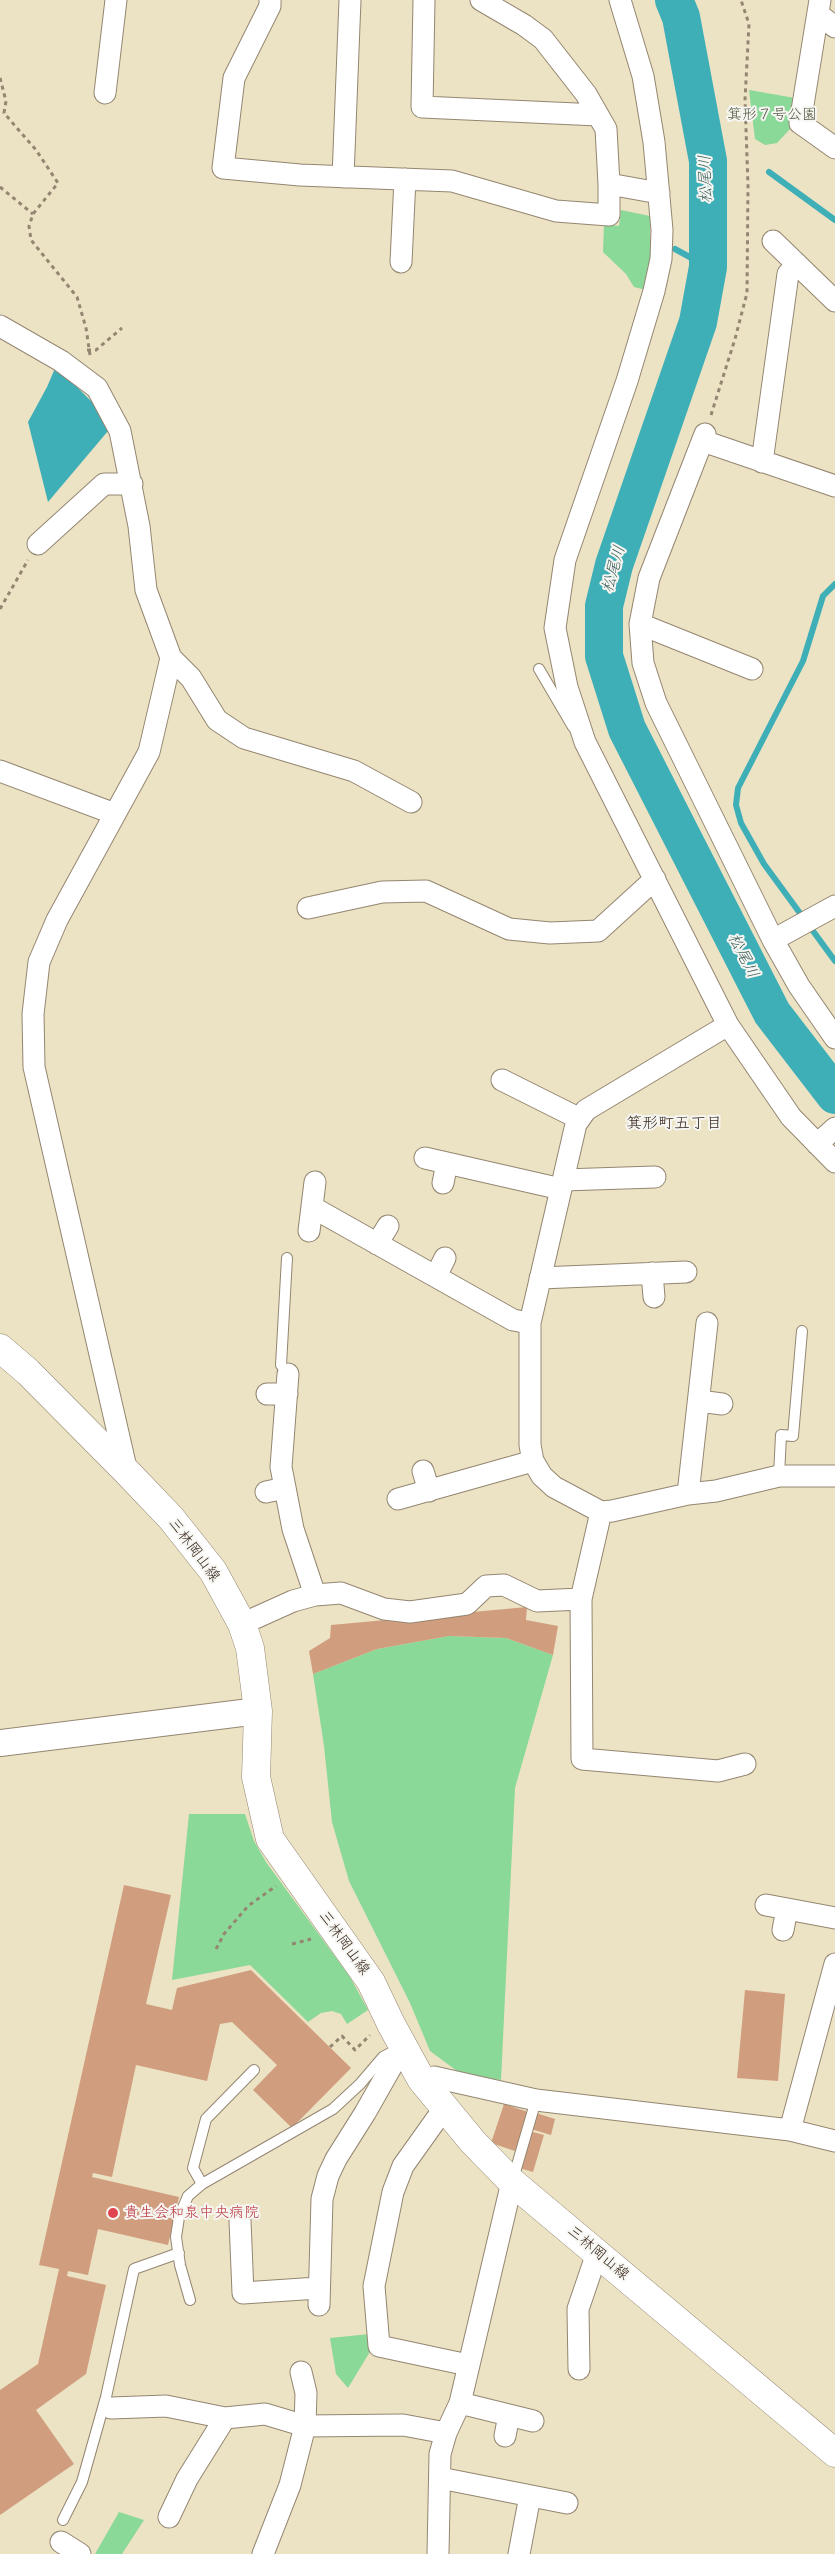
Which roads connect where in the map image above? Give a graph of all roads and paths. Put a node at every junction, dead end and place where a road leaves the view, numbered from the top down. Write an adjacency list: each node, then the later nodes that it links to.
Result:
1 (116, 0): 11 (street)
2 (270, 0): 14 (street)
3 (350, 0): 14 (street)
4 (424, 0): 12 (street)
5 (481, 0): 12 (street)
6 (620, 0): 18 (street)
7 (741, 0): 29 (path)
8 (819, 7): 9 (street); 13 (street)
9 (835, 27)
10 (0, 78): 19 (path)
11 (105, 93)
12 (598, 115): 16 (street)
13 (835, 148)
14 (343, 177): 15 (street)
15 (405, 179): 16 (street); 21 (street)
16 (609, 184): 18 (street)
17 (0, 187): 19 (path)
18 (659, 193): 39 (street)
19 (34, 214): 26 (path)
20 (773, 241): 22 (street)
21 (401, 262)
22 (797, 264): 23 (street); 30 (street)
23 (835, 301)
24 (0, 326): 27 (street)
25 (122, 328): 26 (path)
26 (89, 350): 27 (path); 28 (path)
27 (61, 361): 28 (street)
28 (97, 388): 31 (street)
29 (704, 438): 30 (street); 35 (street)
30 (762, 462): 32 (street)
31 (132, 484): 33 (street); 36 (street)
32 (835, 486)
33 (38, 544): 34 (path)
34 (0, 609)
35 (640, 624): 38 (street); 46 (street)
36 (171, 658): 41 (street); 42 (street)
37 (539, 669): 39 (lane)
38 (752, 669)
39 (585, 742): 43 (street)
40 (0, 771): 42 (street)
41 (411, 802)
42 (115, 814): 72 (street)
43 (655, 879): 45 (street); 47 (street)
44 (835, 906): 46 (street)
45 (308, 908)
46 (773, 940): 48 (street)
47 (728, 1026): 50 (street); 51 (street)
48 (834, 1036)
49 (502, 1080): 50 (street)
50 (578, 1118): 56 (street)
51 (825, 1137): 53 (street)
52 (425, 1158): 56 (street)
53 (835, 1162)
54 (655, 1177): 56 (street)
55 (315, 1182): 57 (street)
56 (562, 1185): 62 (street)
57 (312, 1207): 58 (street); 64 (street)
58 (309, 1231)
59 (287, 1258): 68 (lane)
60 (686, 1272): 61 (street)
61 (652, 1273): 62 (street); 63 (street)
62 (540, 1278): 64 (street)
63 (654, 1297)
64 (530, 1323): 71 (street)
65 (708, 1323): 69 (street)
66 (802, 1331): 73 (lane)
67 (0, 1348): 72 (main road, 三林岡山線)
68 (281, 1387): 78 (street)
69 (699, 1401): 70 (street); 75 (street)
70 (722, 1404)
71 (532, 1461): 76 (street); 77 (street)
72 (127, 1472): 80 (main road, 三林岡山線)
73 (779, 1476): 74 (street); 75 (street)
74 (835, 1476)
75 (688, 1494): 77 (street)
76 (398, 1499)
77 (601, 1512): 79 (street)
78 (314, 1596): 79 (street); 80 (street)
79 (582, 1599): 83 (street)
80 (242, 1624): 81 (main road, 三林岡山線)
81 (258, 1711): 82 (street); 84 (main road, 三林岡山線)
82 (0, 1743)
83 (745, 1764)
84 (292, 1874): 87 (path); 89 (main road, 三林岡山線)
85 (835, 1918): 86 (street)
86 (783, 1930)
87 (216, 1949)
88 (835, 1964): 95 (street)
89 (397, 2035): 90 (path); 92 (main road, 三林岡山線); 98 (lane); 99 (street)
90 (330, 2048)
91 (254, 2070): 98 (lane)
92 (421, 2079): 93 (street); 94 (main road, 三林岡山線)
93 (536, 2100): 95 (street); 97 (lane)
94 (444, 2107): 97 (main road, 三林岡山線); 103 (street)
95 (790, 2130): 96 (street)
96 (835, 2141)
97 (512, 2182): 101 (main road, 三林岡山線); 103 (street)
98 (202, 2184): 100 (lane)
99 (240, 2221)
100 (179, 2253): 102 (lane); 119 (lane)
101 (600, 2254): 104 (street); 114 (main road, 三林岡山線)
102 (190, 2300)
103 (468, 2366): 106 (street)
104 (579, 2369)
105 (301, 2372): 111 (street)
106 (460, 2403): 108 (street); 112 (street)
107 (111, 2408): 109 (street)
108 (509, 2415): 110 (street); 113 (street)
109 (225, 2418): 111 (street); 118 (street)
110 (533, 2421)
111 (305, 2426): 112 (street); 122 (street)
112 (446, 2433): 115 (street)
113 (505, 2436)
114 (835, 2453)
115 (440, 2478): 116 (street); 123 (street)
116 (530, 2496): 117 (street); 124 (street)
117 (567, 2503)
118 (169, 2517)
119 (63, 2520)
120 (61, 2542): 121 (street)
121 (80, 2554)
122 (263, 2554)
123 (438, 2554)
124 (519, 2554)

